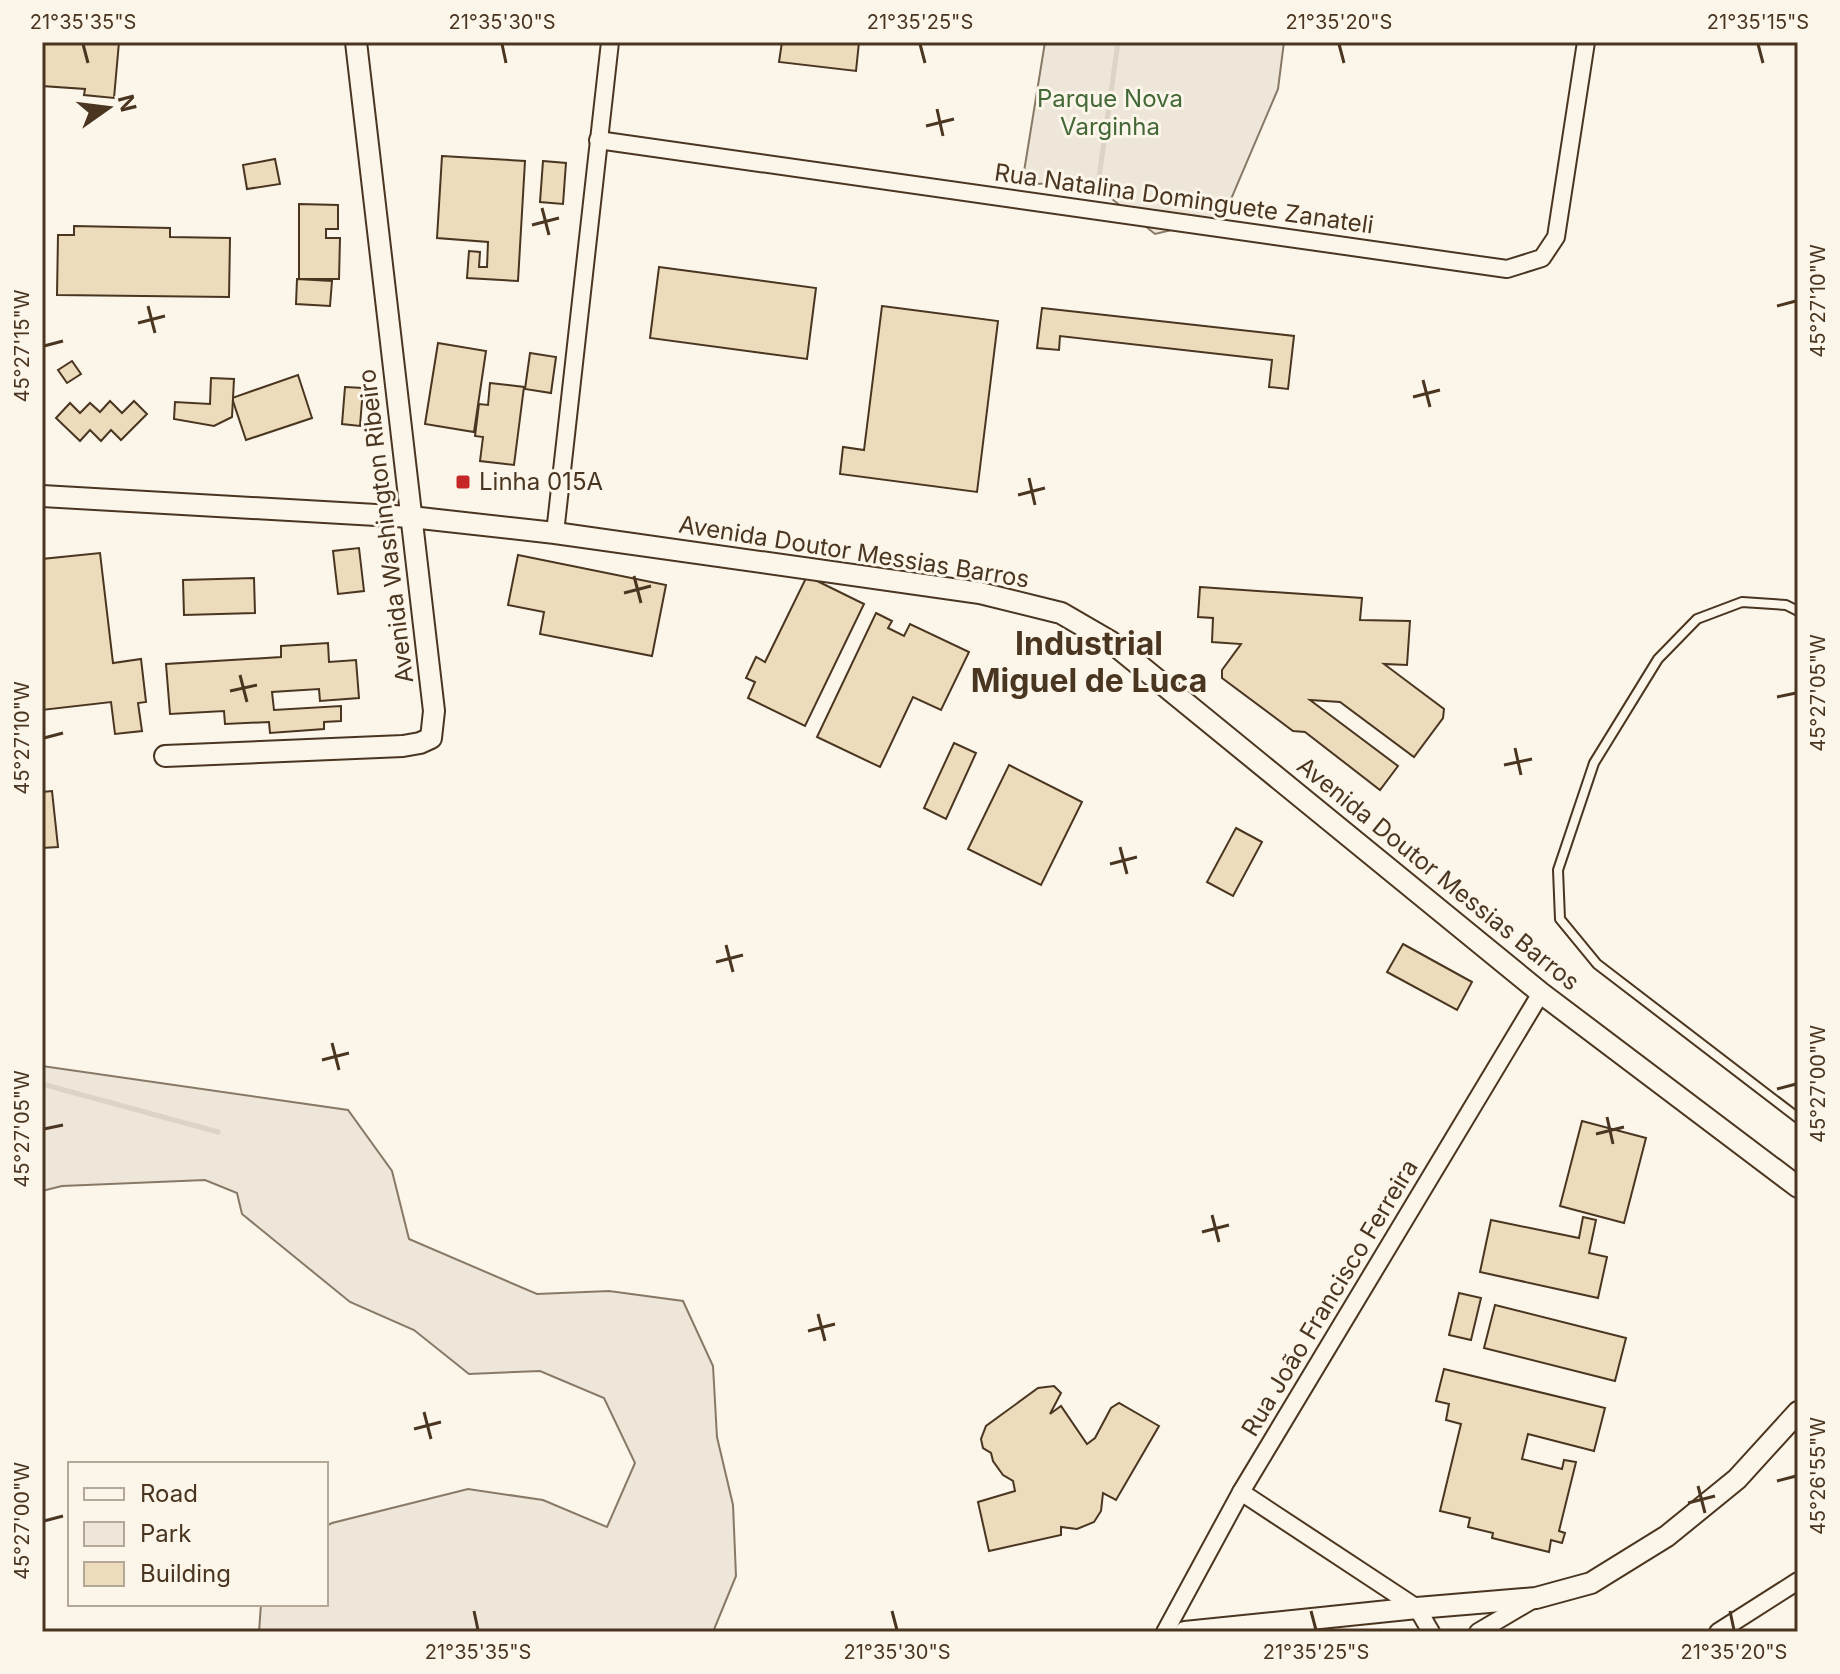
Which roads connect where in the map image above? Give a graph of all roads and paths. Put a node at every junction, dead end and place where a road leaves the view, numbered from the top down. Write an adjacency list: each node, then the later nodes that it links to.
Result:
1 (356, 42): 6 (street, Avenida Washington Ribeiro)
2 (610, 42): 4 (street)
3 (1586, 42): 4 (street, Rua Natalina Dominguete Zanateli)
4 (598, 140): 7 (street)
5 (42, 496): 6 (street, Avenida Doutor Messias Barros)
6 (411, 517): 7 (street, Avenida Doutor Messias Barros); 9 (street, Avenida Washington Ribeiro)
7 (555, 533): 10 (street, Avenida Doutor Messias Barros)
8 (1798, 611): 11 (lane)
9 (165, 756)
10 (1541, 993): 12 (street, Avenida Doutor Messias Barros); 14 (street, Rua João Francisco Ferreira)
11 (1798, 1118)
12 (1798, 1187)
13 (1798, 1412): 16 (street)
14 (1241, 1492): 17 (street); 18 (street, Rua João Francisco Ferreira)
15 (1798, 1581): 22 (street)
16 (1536, 1598): 17 (street); 21 (street)
17 (1417, 1608): 19 (street); 20 (street)
18 (1165, 1632)
19 (1185, 1632)
20 (1431, 1632)
21 (1478, 1632)
22 (1718, 1632)

